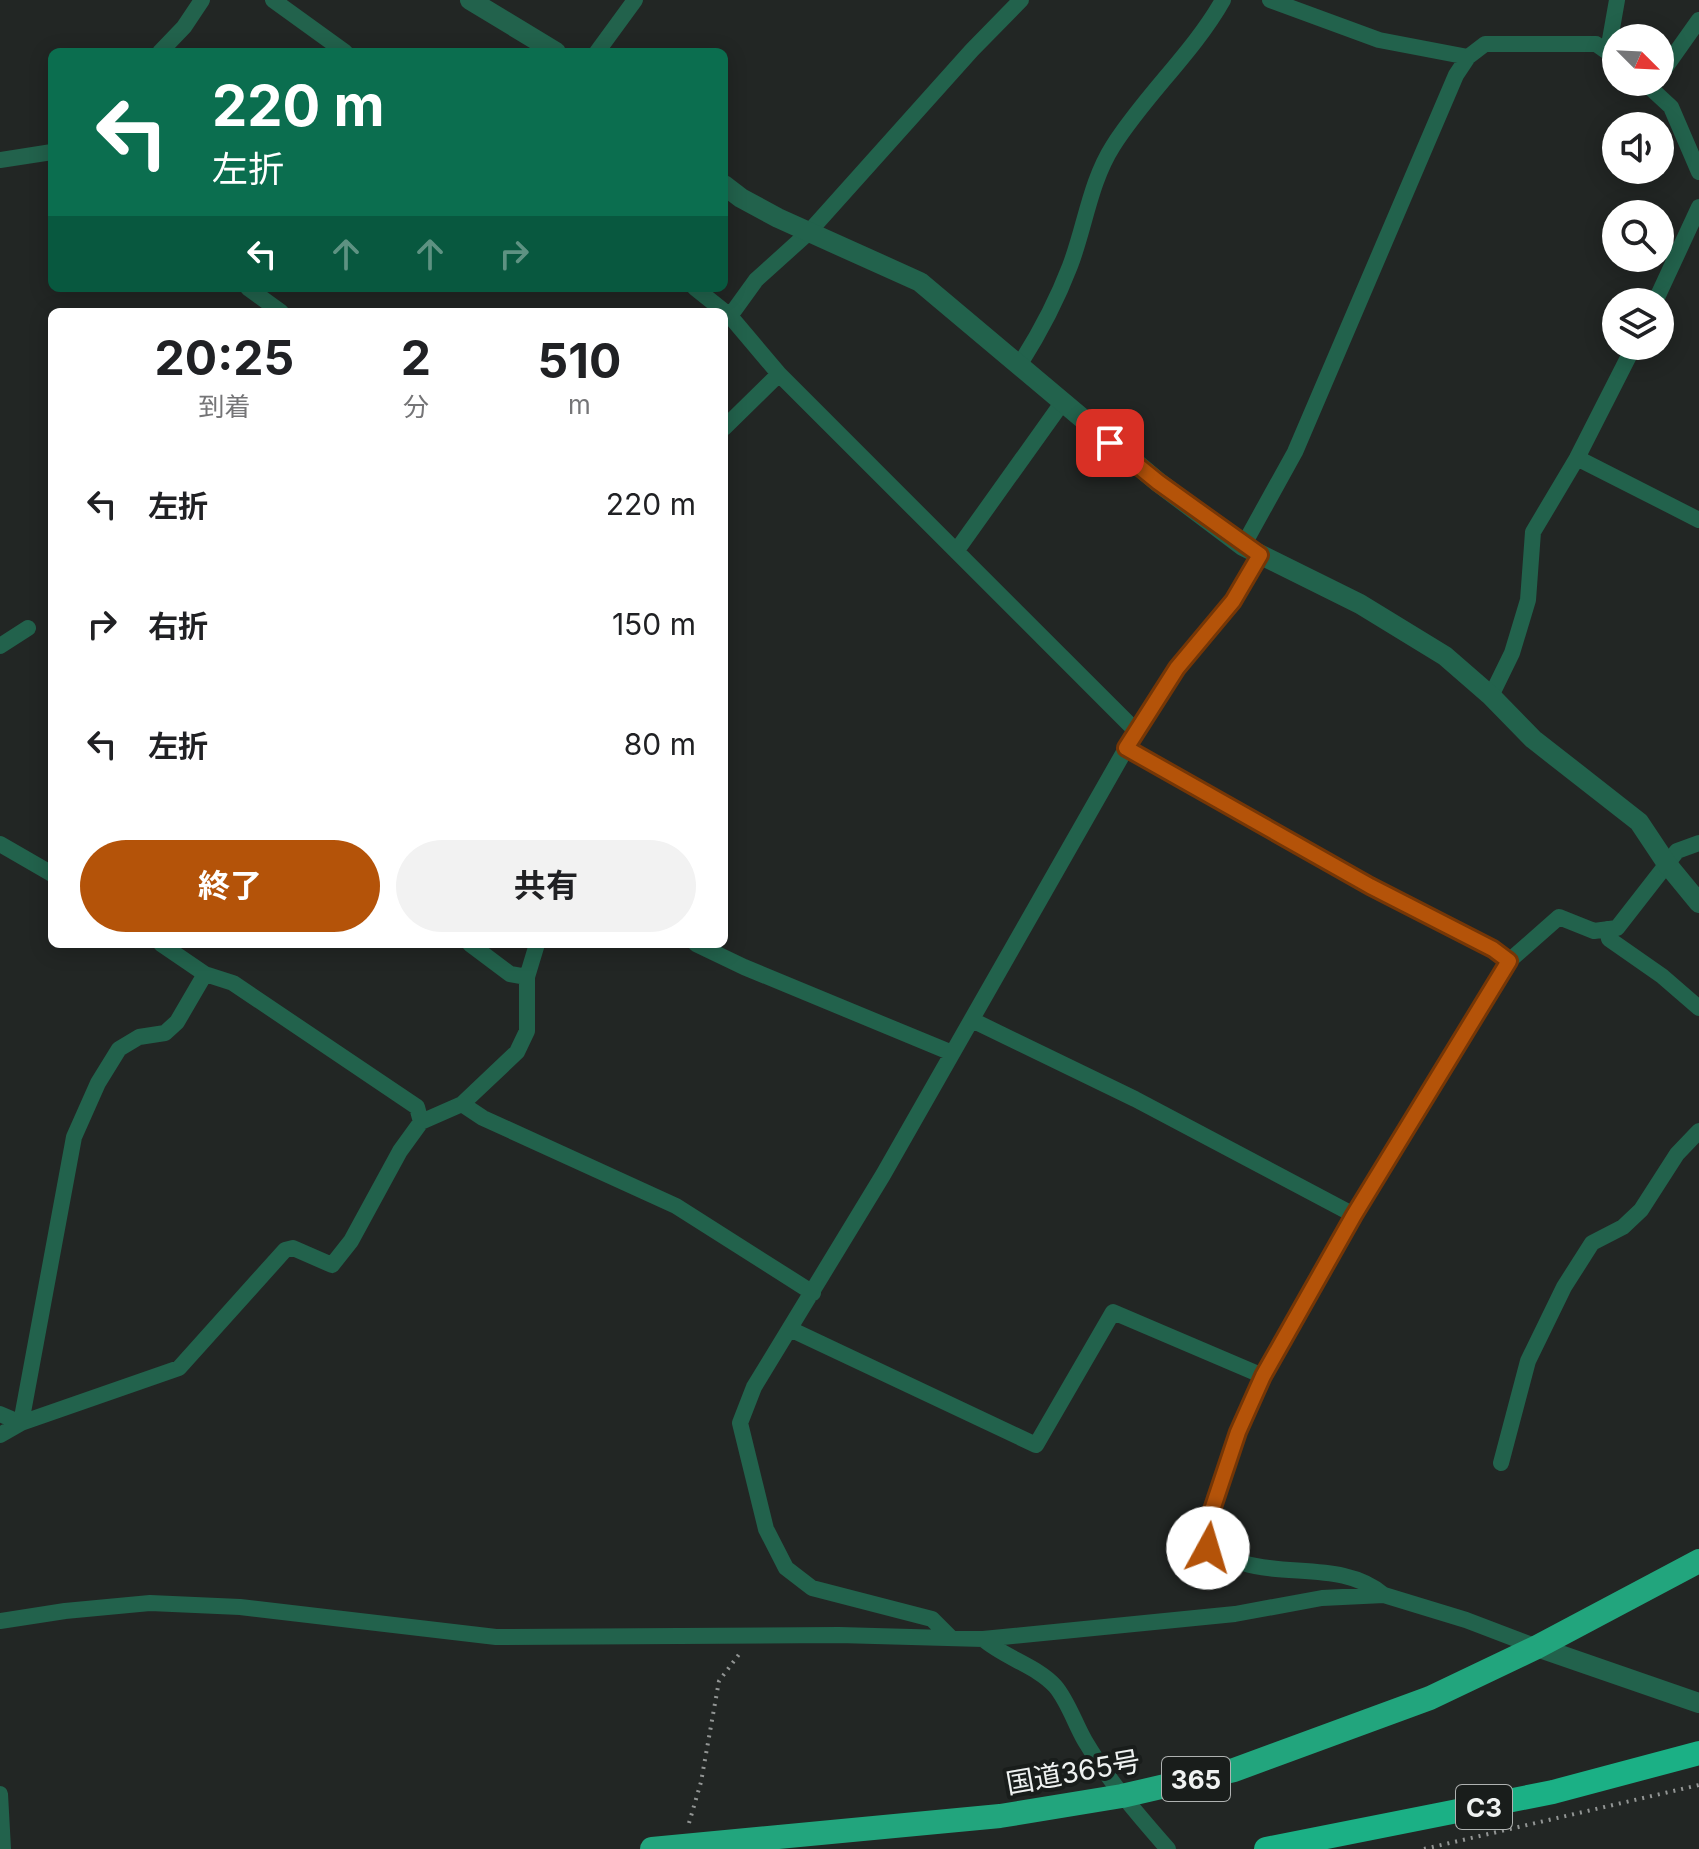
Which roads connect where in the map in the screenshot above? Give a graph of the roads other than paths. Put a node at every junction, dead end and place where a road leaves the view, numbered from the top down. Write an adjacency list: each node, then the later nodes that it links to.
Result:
1 (202, 0): 11 (street)
2 (273, 0): 12 (street)
3 (470, 0): 13 (street)
4 (635, 0): 14 (street)
5 (1021, 0): 24 (street)
6 (1223, 0): 32 (street)
7 (1270, 0): 17 (street)
8 (1617, 0): 10 (street)
9 (1699, 20): 16 (street)
10 (1615, 24)
11 (164, 48)
12 (339, 48)
13 (548, 48)
14 (600, 48)
15 (1602, 48): 17 (street)
16 (1674, 54)
17 (1468, 57): 39 (street)
18 (1663, 96): 21 (street)
19 (48, 153): 20 (street)
20 (0, 160)
21 (1699, 172)
22 (728, 188): 24 (street)
23 (1699, 207): 25 (street)
24 (808, 233): 30 (street); 32 (street)
25 (1661, 288)
26 (254, 292): 28 (street)
27 (700, 292): 29 (street)
28 (276, 308)
29 (720, 308)
30 (730, 316): 33 (street)
31 (1627, 360): 36 (street)
32 (1020, 364): 34 (street)
33 (779, 374): 35 (street); 38 (street)
34 (1062, 403): 38 (street); 39 (street)
35 (728, 424)
36 (1577, 458): 37 (street); 42 (street)
37 (1699, 520)
38 (957, 550): 43 (street)
39 (1252, 550): 42 (street); 43 (street)
40 (28, 628): 41 (street)
41 (0, 646)
42 (1491, 696): 47 (street)
43 (1136, 731): 44 (street)
44 (1126, 748): 55 (street); 59 (street)
45 (1699, 843): 47 (street)
46 (0, 844): 48 (street)
47 (1667, 864): 49 (street); 50 (street)
48 (48, 872)
49 (1699, 903)
50 (1607, 929): 55 (street); 58 (street)
51 (167, 948): 56 (street)
52 (475, 948): 57 (street)
53 (536, 948): 57 (street)
54 (704, 948): 60 (street)
55 (1509, 961): 64 (street)
56 (205, 974): 62 (street); 69 (street)
57 (527, 977): 61 (street)
58 (1699, 1008)
59 (972, 1020): 60 (street); 64 (street)
60 (952, 1053): 65 (street)
61 (462, 1104): 62 (street); 65 (street)
62 (421, 1122): 69 (street)
63 (1699, 1131): 71 (street)
64 (1354, 1215): 67 (street)
65 (813, 1293): 66 (street)
66 (790, 1329): 67 (street); 75 (street)
67 (1263, 1376): 73 (street)
68 (0, 1414): 69 (street)
69 (21, 1423): 70 (street)
70 (0, 1435)
71 (1501, 1463)
72 (1699, 1561): 77 (highway, 国道365号 / 365)
73 (1384, 1595): 76 (street); 77 (street)
74 (0, 1621): 75 (street)
75 (950, 1637): 76 (street)
76 (983, 1639): 81 (street)
77 (1537, 1647): 78 (street); 81 (highway, 国道365号 / 365)
78 (1699, 1703)
79 (1699, 1753): 85 (highway, C3)
80 (0, 1794): 82 (street)
81 (1122, 1796): 83 (highway, 国道365号 / 365); 84 (street)
82 (3, 1849)
83 (652, 1849)
84 (1168, 1849)
85 (1266, 1849)

